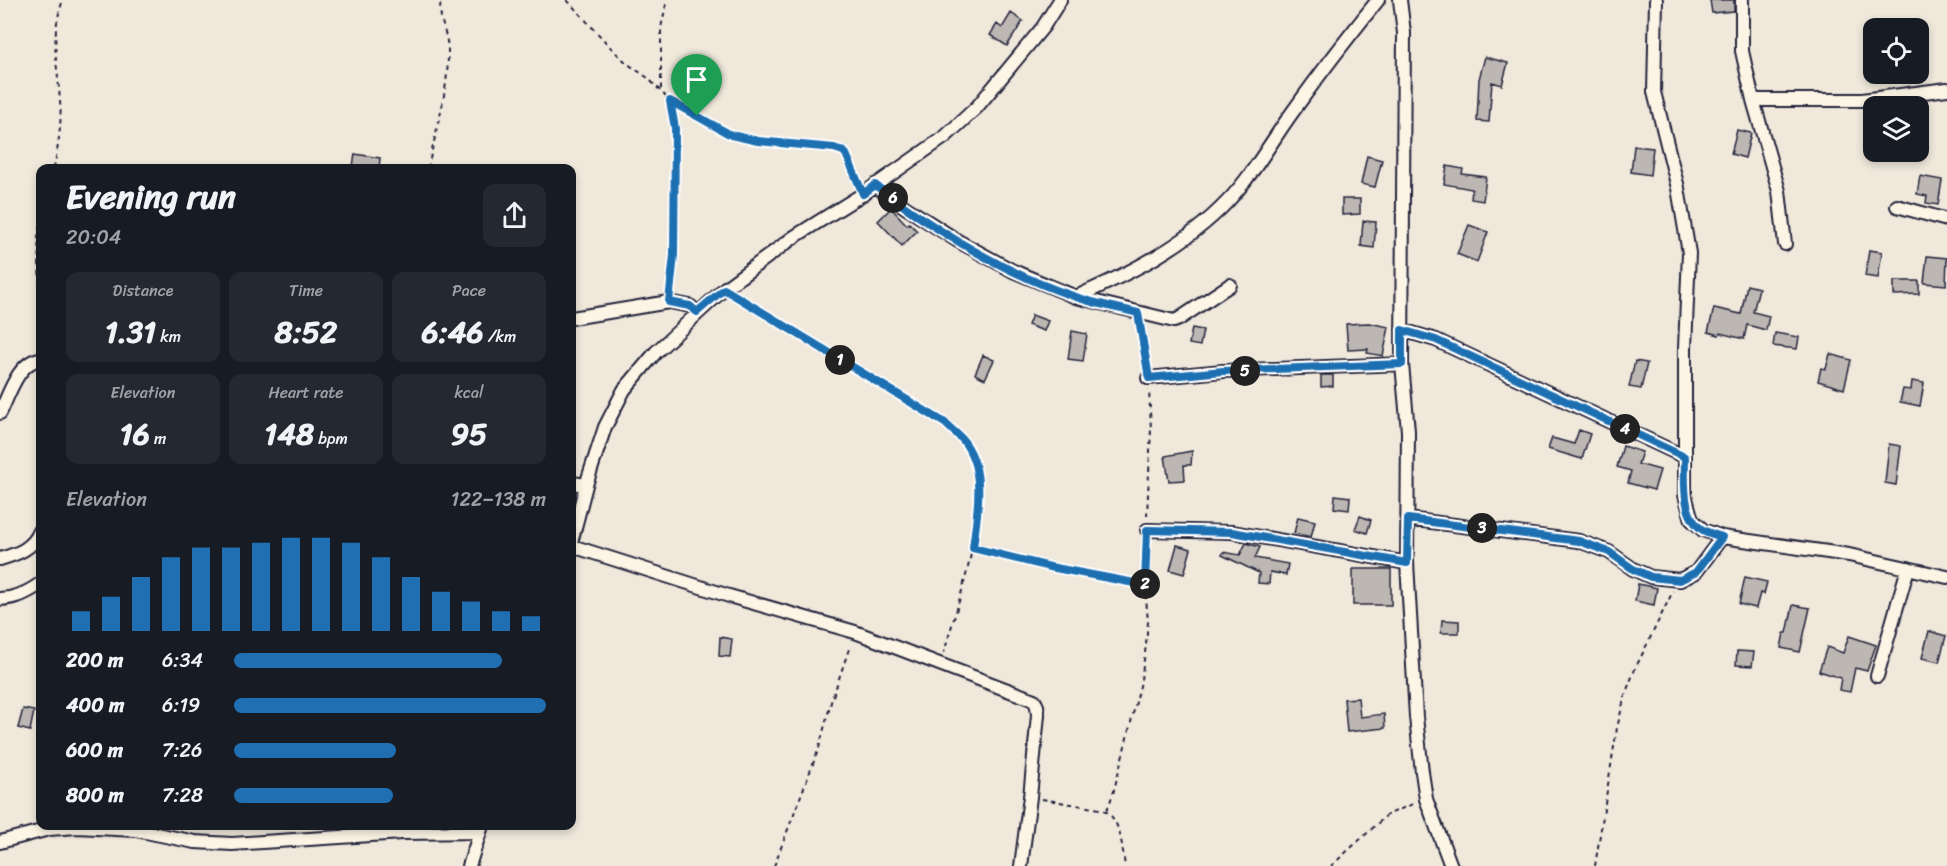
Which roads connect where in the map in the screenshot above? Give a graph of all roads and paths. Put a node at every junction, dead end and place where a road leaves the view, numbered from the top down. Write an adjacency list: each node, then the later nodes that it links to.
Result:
1 (63, 0): 14 (path)
2 (441, 0): 15 (path)
3 (567, 0): 11 (path)
4 (667, 0): 11 (path)
5 (1060, 0): 16 (street)
6 (1377, 0): 23 (street)
7 (1400, 0): 28 (street)
8 (1656, 0): 33 (street)
9 (1742, 0): 12 (street)
10 (1947, 90): 12 (street)
11 (661, 91): 13 (path)
12 (1753, 100): 20 (street)
13 (670, 101): 17 (path); 24 (path)
14 (55, 164)
15 (429, 164)
16 (875, 185): 17 (street); 23 (street)
17 (863, 194): 22 (street)
18 (1897, 206): 19 (street)
19 (1947, 220)
20 (1785, 244)
21 (1230, 285): 26 (street)
22 (724, 289): 25 (street); 42 (path)
23 (1076, 297): 26 (street)
24 (669, 302): 25 (street); 27 (street)
25 (697, 312): 35 (street)
26 (1138, 313): 31 (path)
27 (576, 317)
28 (1402, 330): 30 (street); 33 (street)
29 (36, 360): 32 (street)
30 (1402, 364): 31 (street); 36 (street)
31 (1149, 378): 38 (path)
32 (0, 413)
33 (1685, 457): 39 (street)
34 (576, 483): 35 (street)
35 (586, 484): 37 (street)
36 (1408, 519): 44 (street); 47 (street)
37 (576, 523)
38 (1147, 530): 44 (street); 48 (path)
39 (1722, 537): 45 (street); 47 (street)
40 (36, 538): 43 (street)
41 (576, 547): 51 (street)
42 (973, 548): 48 (path); 52 (path)
43 (0, 559)
44 (1407, 563): 55 (street)
45 (1908, 568): 46 (street); 53 (street)
46 (1947, 577)
47 (1680, 580): 68 (path)
48 (1145, 585): 56 (path)
49 (36, 587): 50 (street)
50 (0, 598)
51 (855, 632): 52 (street); 63 (path)
52 (941, 664): 54 (street)
53 (1877, 676)
54 (1030, 797): 56 (path); 64 (street)
55 (1426, 799): 66 (path); 67 (street)
56 (1107, 810): 65 (path)
57 (45, 830): 61 (street)
58 (136, 830): 59 (street)
59 (461, 830)
60 (481, 830): 62 (street)
61 (0, 842)
62 (469, 866)
63 (774, 866)
64 (1021, 866)
65 (1125, 866)
66 (1331, 866)
67 (1451, 866)
68 (1595, 866)

